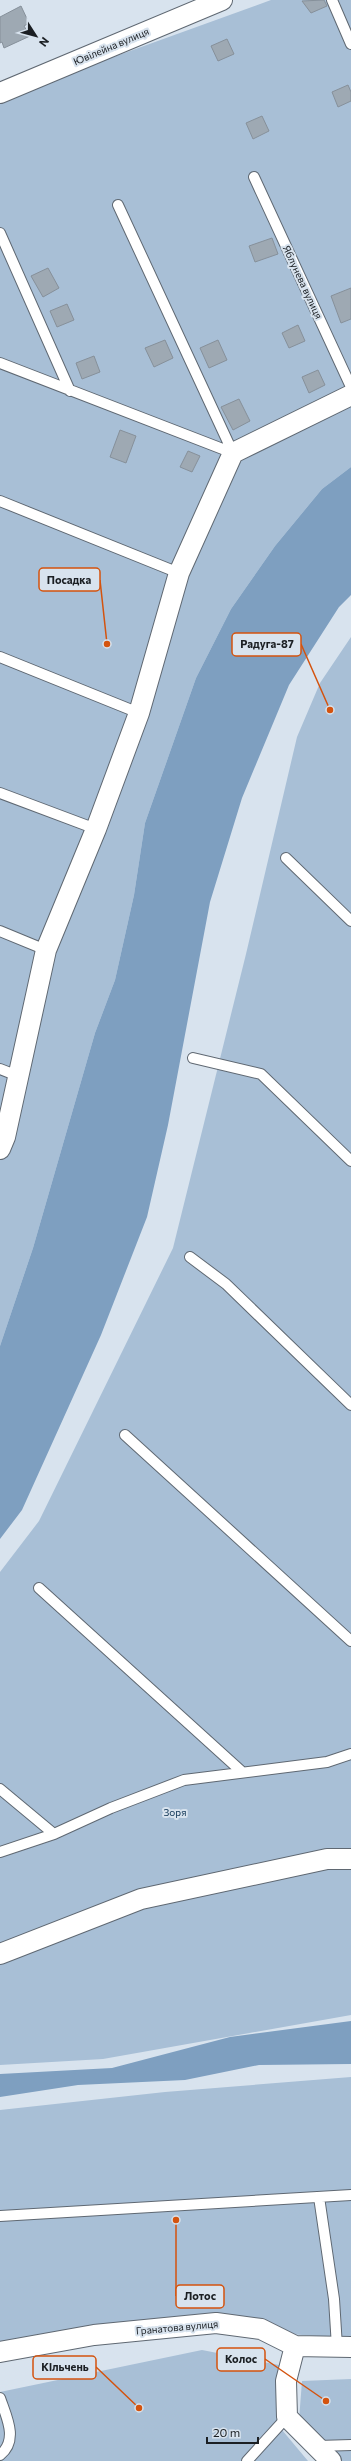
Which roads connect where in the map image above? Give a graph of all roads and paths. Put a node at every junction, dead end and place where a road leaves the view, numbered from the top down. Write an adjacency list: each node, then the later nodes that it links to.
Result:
1 (222, 0): 4 (street, Ювілейна вулиця)
2 (332, 0): 3 (lane)
3 (351, 44)
4 (0, 93)
5 (254, 177): 9 (lane, Яблунева вулиця)
6 (118, 205): 12 (lane)
7 (0, 233): 10 (lane)
8 (0, 363): 10 (lane)
9 (351, 387)
10 (70, 391): 12 (lane)
11 (351, 395): 12 (street)
12 (233, 453): 14 (street)
13 (0, 502): 14 (lane)
14 (180, 573): 16 (street)
15 (0, 657): 16 (lane)
16 (139, 713): 18 (street)
17 (0, 793): 18 (lane)
18 (96, 829): 22 (street)
19 (286, 858): 20 (lane)
20 (351, 921)
21 (0, 931): 22 (lane)
22 (46, 950): 25 (street)
23 (193, 1058): 27 (lane)
24 (0, 1069): 25 (lane)
25 (18, 1076): 26 (street)
26 (0, 1148)
27 (351, 1162)
28 (190, 1257): 29 (lane)
29 (351, 1405)
30 (125, 1436): 32 (lane)
31 (38, 1588): 34 (lane)
32 (351, 1641)
33 (351, 1754): 34 (lane)
34 (241, 1771): 36 (lane)
35 (0, 1789): 36 (lane)
36 (54, 1834): 37 (lane)
37 (0, 1852)
38 (351, 1859): 39 (street)
39 (0, 1954)
40 (351, 2195): 41 (lane)
41 (319, 2197): 42 (lane); 44 (lane)
42 (0, 2216)
43 (295, 2346): 44 (street, Гранатова вулиця); 45 (street, Гранатова вулиця); 47 (street)
44 (344, 2347)
45 (0, 2352)
46 (0, 2398): 50 (lane)
47 (287, 2417): 48 (street); 51 (lane)
48 (318, 2446): 49 (lane); 52 (street)
49 (351, 2446)
50 (0, 2455)
51 (247, 2461)
52 (331, 2461)

